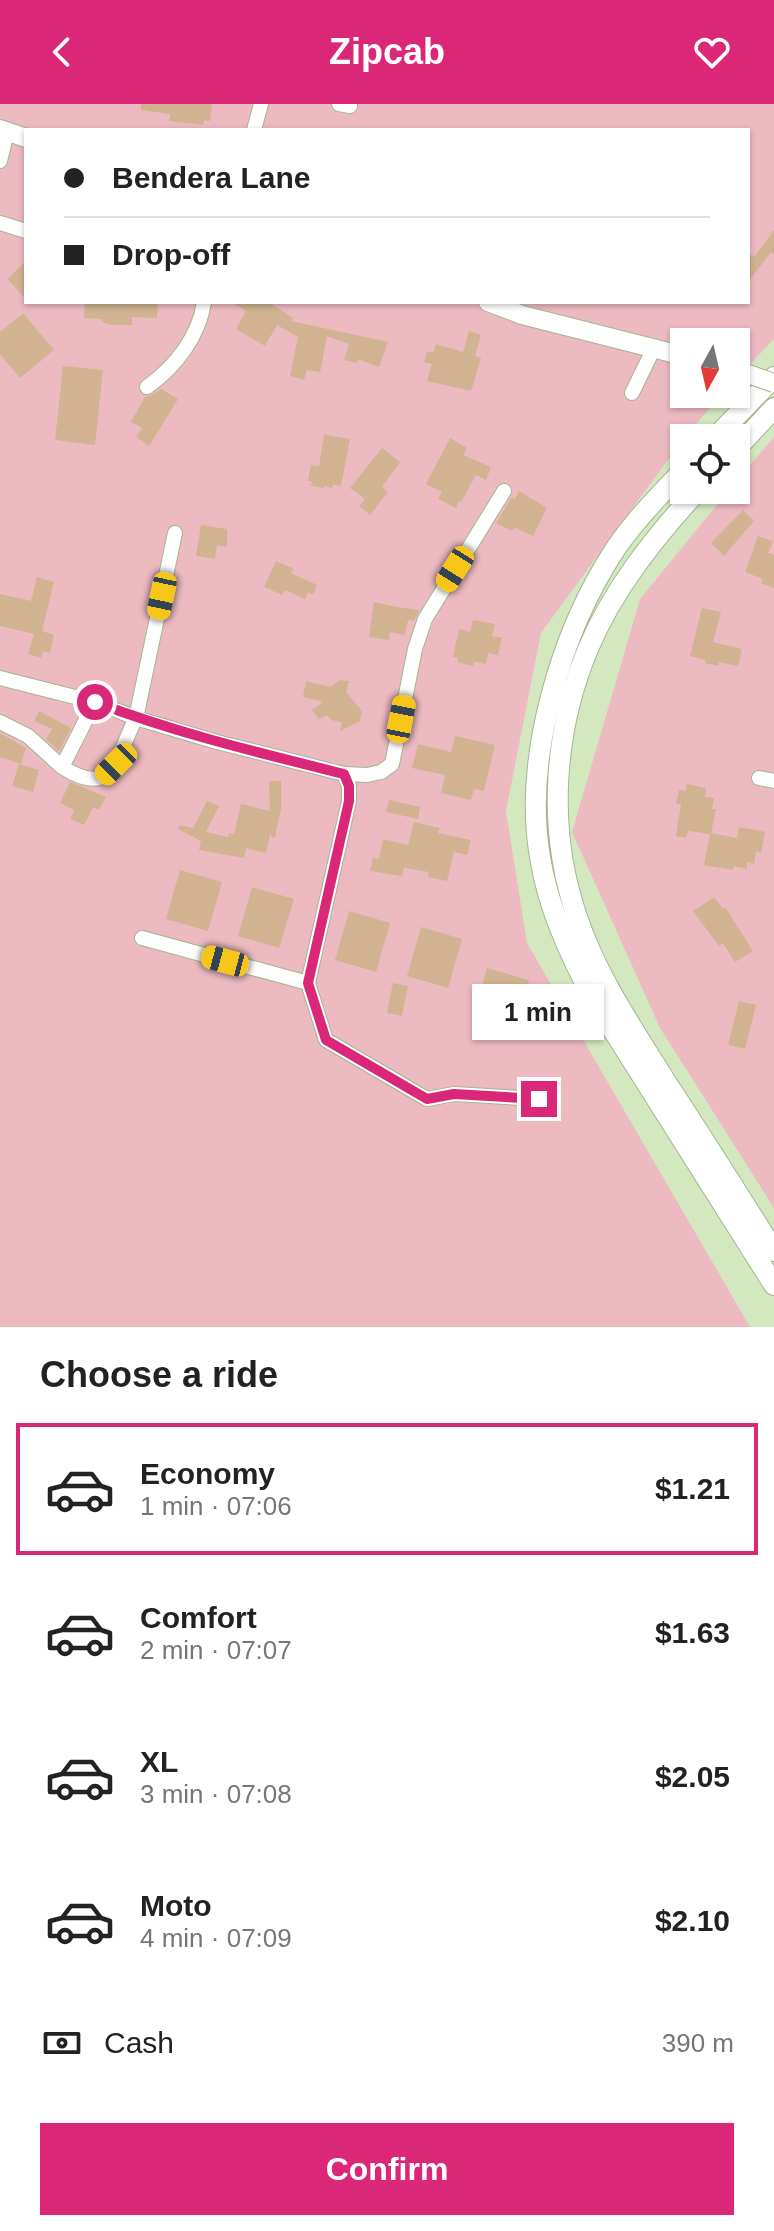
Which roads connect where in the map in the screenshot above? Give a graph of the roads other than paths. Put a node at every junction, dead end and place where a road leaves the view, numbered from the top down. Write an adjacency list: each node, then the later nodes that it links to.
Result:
1 (261, 104): 2 (street)
2 (255, 128)
3 (3, 130): 4 (street); 5 (street)
4 (24, 137)
5 (0, 161)
6 (0, 223): 7 (street)
7 (24, 230)
8 (203, 304): 14 (street)
9 (493, 304): 10 (street)
10 (654, 348): 11 (street); 15 (street)
11 (670, 352)
12 (750, 374): 13 (street, bridge)
13 (774, 380): 17 (main road)
14 (147, 387)
15 (632, 393)
16 (774, 408): 18 (main road)
17 (729, 424)
18 (750, 434)
19 (670, 484): 33 (main road)
20 (504, 491): 28 (street)
21 (685, 504): 32 (main road)
22 (175, 533): 25 (street)
23 (0, 678): 24 (street)
24 (95, 702): 25 (street); 27 (street)
25 (136, 718): 27 (street); 28 (street)
26 (0, 722): 27 (street)
27 (62, 767)
28 (344, 774): 30 (street)
29 (142, 938): 30 (street)
30 (308, 983): 31 (street)
31 (539, 1099)
32 (774, 1251)
33 (774, 1285)

